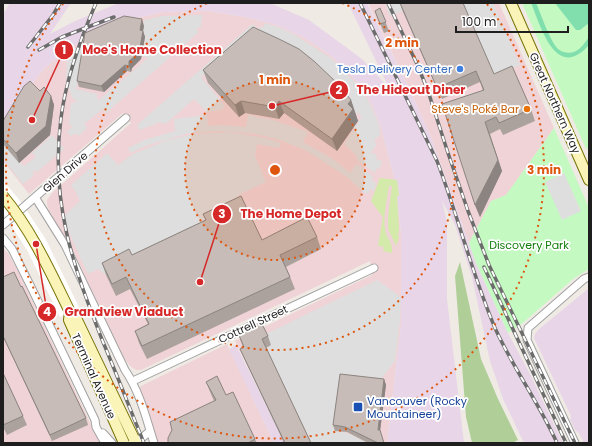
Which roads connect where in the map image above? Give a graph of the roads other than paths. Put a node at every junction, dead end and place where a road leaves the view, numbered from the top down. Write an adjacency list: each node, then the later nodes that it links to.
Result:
1 (511, 3): 3 (main road, Great Northern Way)
2 (126, 118): 5 (street, Glen Drive)
3 (589, 180)
4 (3, 196): 10 (main road, bridge)
5 (35, 197): 6 (street, Glen Drive); 11 (street)
6 (3, 225)
7 (3, 238): 12 (street, Terminal Avenue)
8 (374, 268): 11 (street, Cottrell Street)
9 (589, 277): 19 (street)
10 (70, 312): 14 (main road, Terminal Avenue); 17 (main road, Terminal Avenue)
11 (132, 381): 13 (street)
12 (95, 420): 15 (street, Terminal Avenue); 16 (street)
13 (150, 432): 14 (street); 18 (street)
14 (134, 442)
15 (105, 443)
16 (112, 443)
17 (124, 443)
18 (154, 443)
19 (575, 443)

